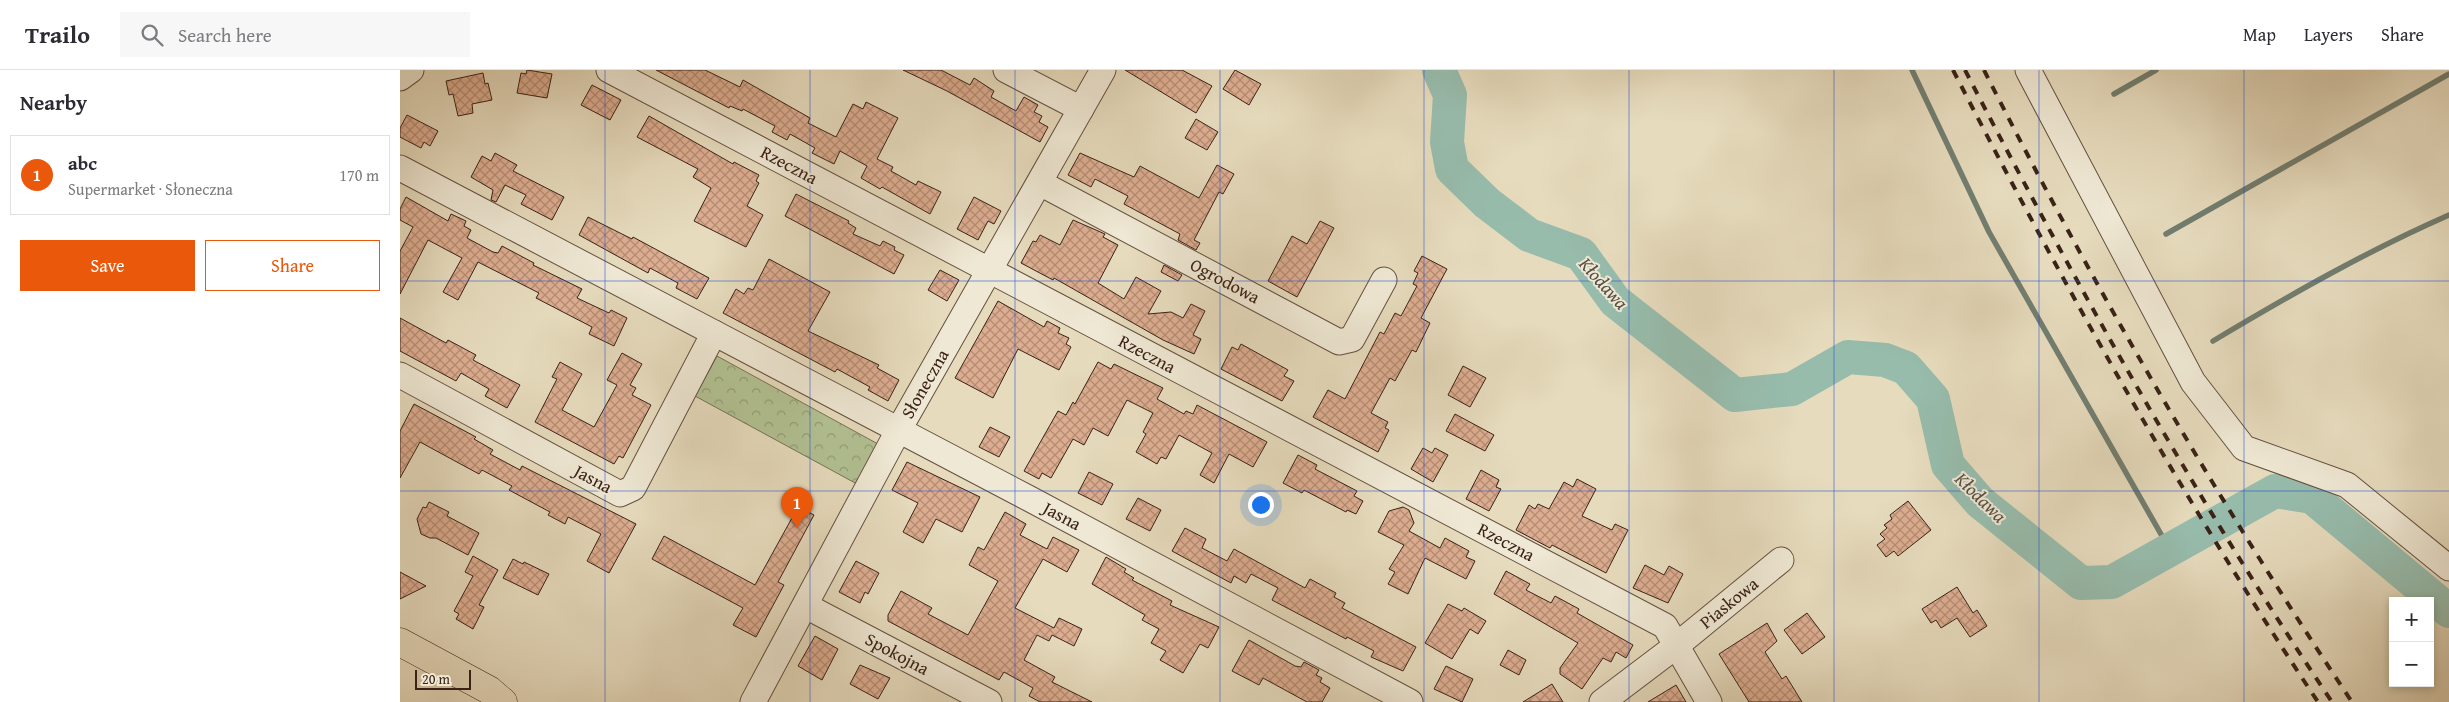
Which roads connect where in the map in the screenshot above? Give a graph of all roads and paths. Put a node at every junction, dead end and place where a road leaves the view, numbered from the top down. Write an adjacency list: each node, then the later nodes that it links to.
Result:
1 (411, 70): 6 (street)
2 (609, 70): 10 (street, Rzeczna)
3 (1006, 70): 7 (street)
4 (1103, 70): 7 (street, Słoneczna)
5 (2028, 70): 16 (street)
6 (400, 78)
7 (1081, 109): 9 (street, Słoneczna)
8 (400, 168): 12 (street, Jasna)
9 (1040, 183): 10 (street, Słoneczna); 11 (street, Ogrodowa)
10 (990, 271): 14 (street, Słoneczna); 19 (street, Rzeczna)
11 (1384, 280)
12 (714, 333): 13 (street, Jasna); 14 (street, Jasna)
13 (400, 375)
14 (898, 431): 17 (street, Słoneczna); 25 (street, Jasna)
15 (1782, 560): 19 (street, Piaskowa)
16 (2449, 568)
17 (806, 606): 23 (street, Słoneczna); 24 (street, Spokojna)
18 (400, 642): 22 (main road)
19 (1676, 646): 26 (street, Piaskowa); 27 (street)
20 (400, 662): 21 (main road)
21 (476, 702)
22 (503, 702)
23 (754, 702)
24 (989, 702)
25 (1410, 702)
26 (1602, 702)
27 (1709, 702)

